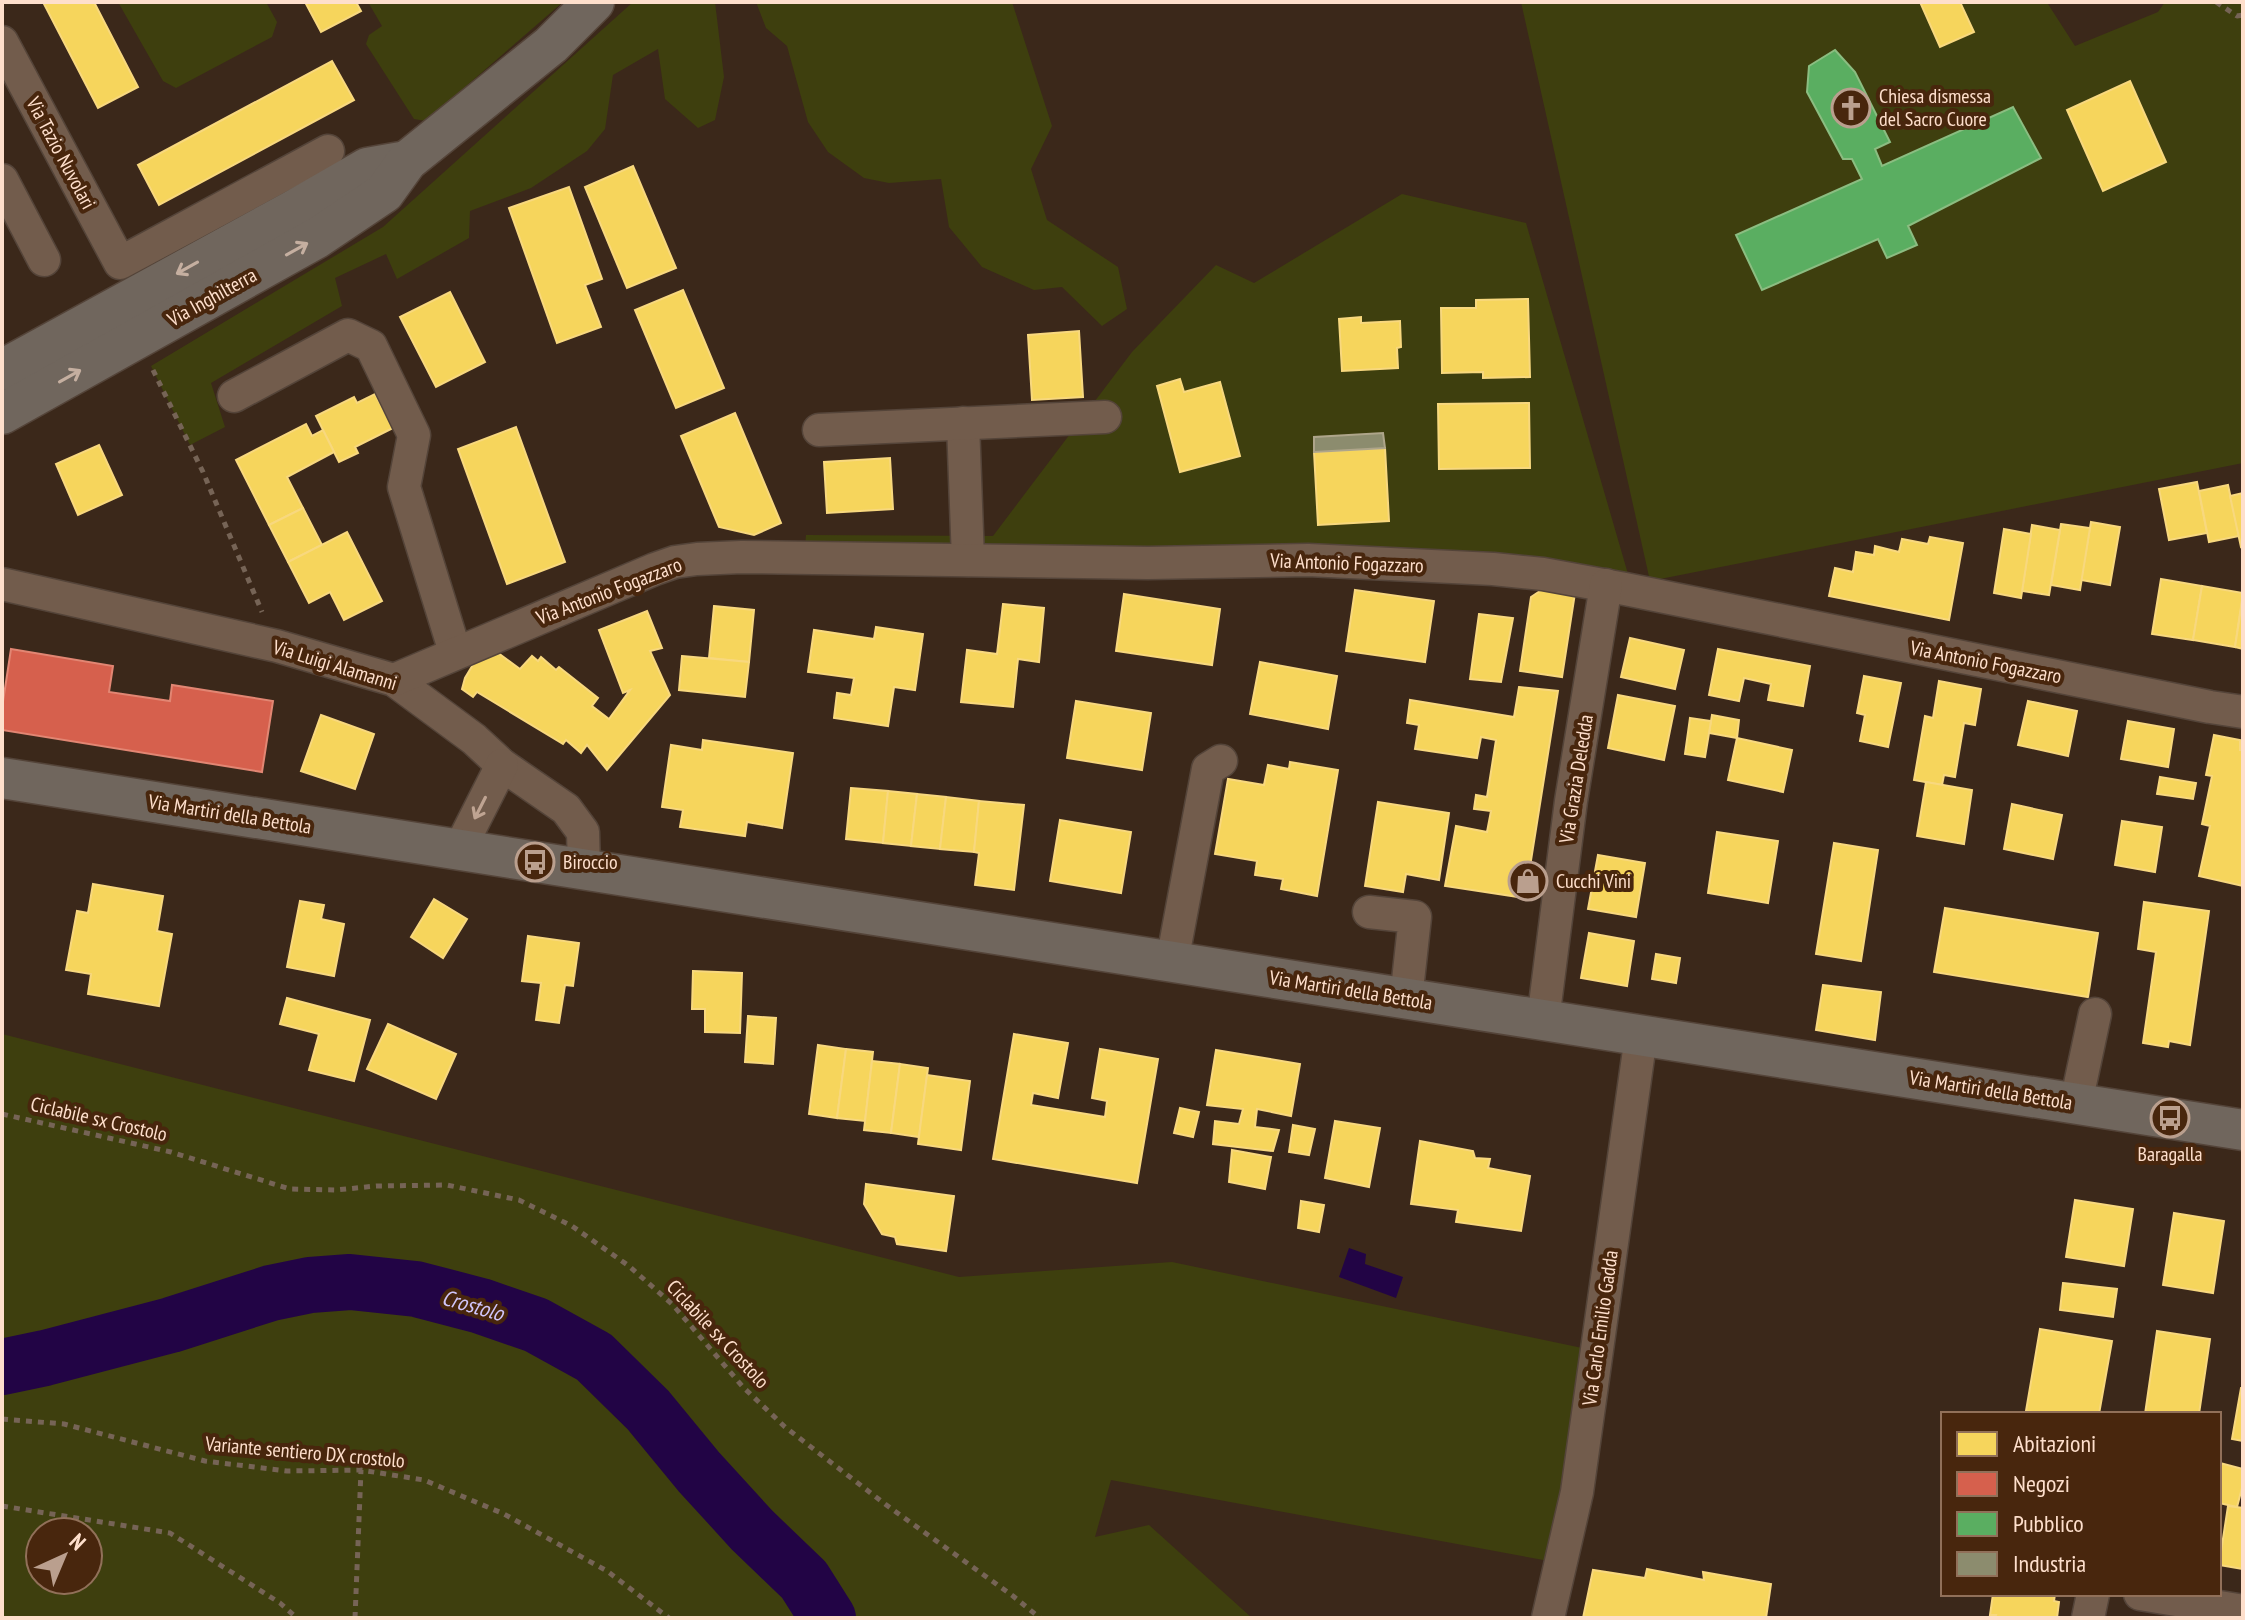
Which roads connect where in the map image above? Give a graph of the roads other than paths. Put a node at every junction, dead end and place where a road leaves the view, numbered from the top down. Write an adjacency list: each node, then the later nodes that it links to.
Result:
1 (594, 2): 5 (main road, Via Inghilterra)
2 (2, 42): 3 (street, Via Tazio Nuvolari)
3 (13, 89): 4 (street, Via Tazio Nuvolari)
4 (328, 151)
5 (407, 161): 8 (main road, Via Inghilterra, one-way to 8); 10 (main road, Via Inghilterra, one-way to 5)
6 (2, 180): 7 (street)
7 (44, 260)
8 (2, 370)
9 (234, 396): 17 (street)
10 (2, 414)
11 (1105, 417): 12 (street)
12 (963, 423): 13 (street); 14 (street)
13 (819, 430)
14 (968, 560): 16 (street, Via Antonio Fogazzaro); 17 (street, Via Antonio Fogazzaro)
15 (2, 584): 18 (street, Via Luigi Alamanni)
16 (1606, 585): 19 (street, Via Antonio Fogazzaro); 29 (street, Via Grazia Deledda)
17 (455, 652): 18 (street, Via Antonio Fogazzaro)
18 (394, 680): 21 (street, Via Luigi Alamanni)
19 (2243, 712)
20 (1221, 761): 26 (street)
21 (502, 765): 23 (street, one-way to 23); 24 (street, Via Luigi Alamanni)
22 (2, 778): 23 (main road, Via Martiri della Bettola)
23 (459, 850): 24 (main road, Via Martiri della Bettola)
24 (584, 870): 26 (main road, Via Martiri della Bettola)
25 (1369, 912): 27 (street)
26 (1172, 962): 27 (main road, Via Martiri della Bettola)
27 (1406, 999): 29 (main road, Via Martiri della Bettola)
28 (2095, 1014): 31 (street)
29 (1543, 1020): 30 (main road, Via Martiri della Bettola)
30 (1641, 1036): 31 (main road, Via Martiri della Bettola); 36 (street, Via Carlo Emilio Gadda)
31 (2076, 1103): 32 (main road, Via Martiri della Bettola)
32 (2243, 1130)
33 (2093, 1596): 37 (street)
34 (2152, 1596): 35 (street)
35 (2243, 1611)
36 (1548, 1618)
37 (2088, 1618)

